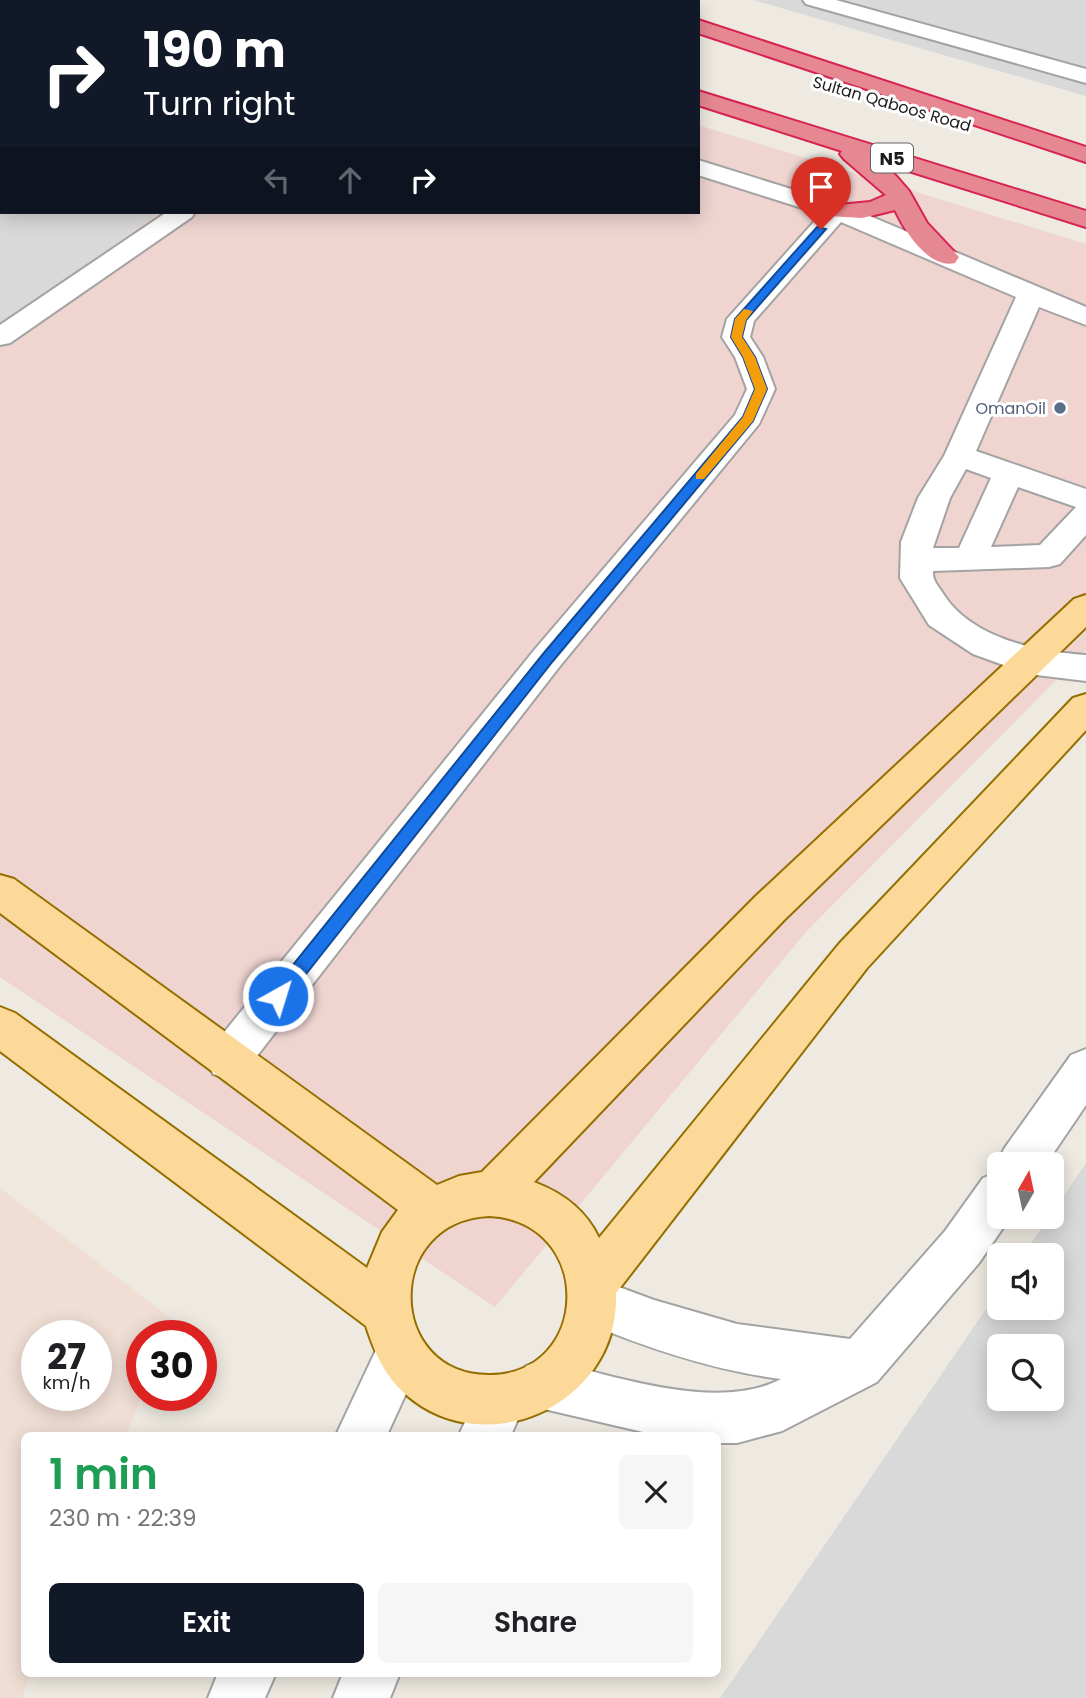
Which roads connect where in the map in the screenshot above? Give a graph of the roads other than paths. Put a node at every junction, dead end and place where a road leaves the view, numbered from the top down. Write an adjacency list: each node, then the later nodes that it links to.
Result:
1 (813, 0): 4 (street)
2 (700, 27): 7 (highway)
3 (700, 49): 8 (highway, Sultan Qaboos Road)
4 (1086, 76)
5 (700, 99): 6 (highway, N5)
6 (830, 139): 10 (highway); 13 (highway, N5)
7 (1086, 155)
8 (1086, 160)
9 (700, 168): 11 (street)
10 (900, 197): 11 (highway); 14 (highway)
11 (837, 211): 14 (street); 30 (street)
12 (180, 214): 17 (street)
13 (1086, 219)
14 (946, 257): 15 (street)
15 (1032, 292): 16 (street); 18 (street)
16 (1086, 317)
17 (0, 337)
18 (959, 456): 19 (street); 23 (street)
19 (1009, 473): 20 (street); 22 (street)
20 (1086, 500)
21 (1086, 515): 22 (street)
22 (970, 558): 23 (street)
23 (916, 560): 25 (street)
24 (1086, 607): 25 (main road)
25 (1028, 661): 26 (street); 33 (main road)
26 (1086, 668)
27 (1086, 707): 36 (main road)
28 (0, 891): 30 (main road)
29 (0, 1026): 37 (main road)
30 (228, 1060): 34 (main road)
31 (1086, 1069): 32 (street)
32 (1028, 1152)
33 (493, 1193): 34 (main road); 36 (main road)
34 (433, 1211): 37 (main road)
35 (987, 1211): 38 (street)
36 (592, 1293): 38 (street); 39 (main road)
37 (394, 1331): 39 (main road); 40 (street)
38 (860, 1365): 39 (street)
39 (510, 1407)
40 (362, 1432)
41 (246, 1677): 43 (street)
42 (370, 1677): 44 (street)
43 (236, 1698)
44 (361, 1698)

